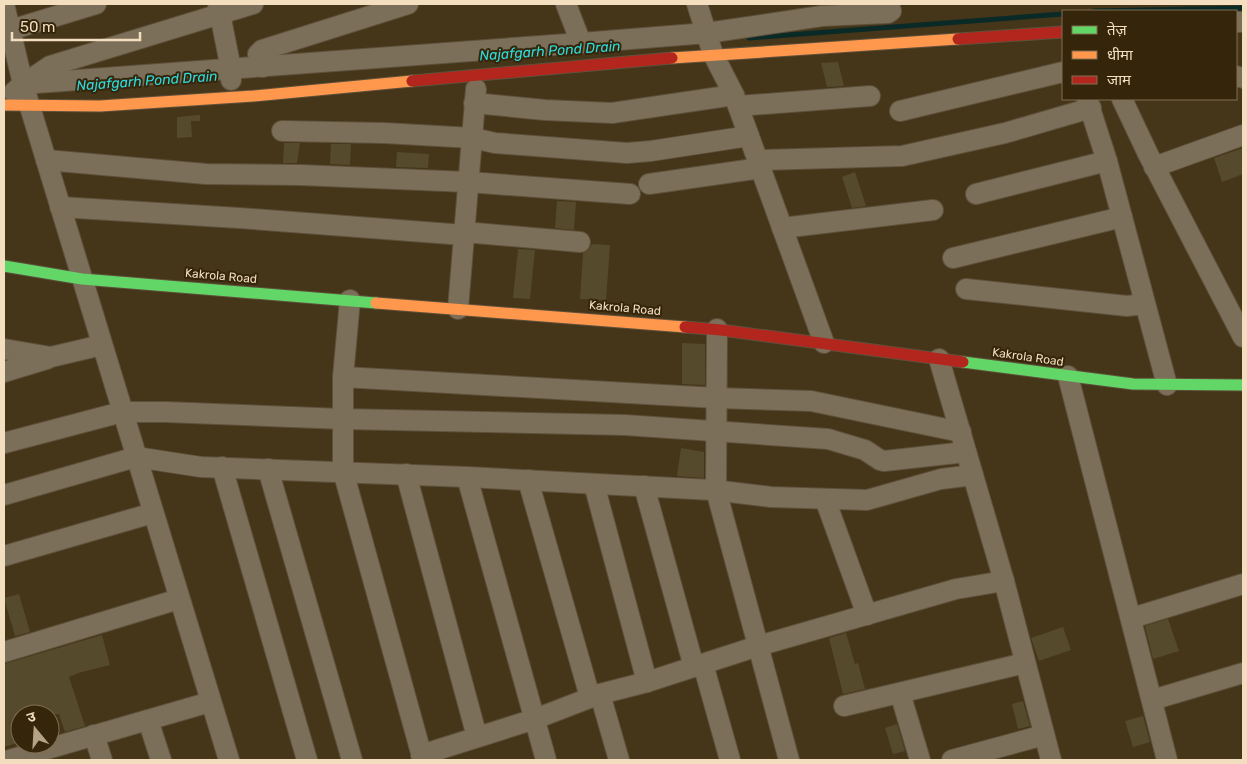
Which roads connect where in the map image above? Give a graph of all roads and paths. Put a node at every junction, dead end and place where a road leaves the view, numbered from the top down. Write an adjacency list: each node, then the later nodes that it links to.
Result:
1 (4, 4): 10 (street)
2 (96, 4): 10 (street)
3 (253, 4): 8 (street)
4 (408, 4): 15 (street)
5 (566, 4): 12 (street)
6 (697, 4): 13 (street)
7 (888, 4): 9 (street)
8 (219, 9): 17 (street); 18 (street)
9 (823, 26): 11 (street); 13 (street); 13 (street)
10 (7, 31): 18 (street)
11 (1062, 32)
12 (581, 43): 13 (street); 14 (street)
13 (710, 43): 14 (street); 22 (street)
14 (478, 62): 15 (street); 17 (street); 23 (street)
15 (263, 66): 17 (street)
16 (1062, 72): 27 (street)
17 (231, 82): 18 (street); 26 (street)
18 (23, 84): 21 (street); 26 (street)
19 (870, 96): 22 (street)
20 (1122, 100): 35 (street)
21 (4, 101)
22 (736, 101): 23 (street); 30 (street)
23 (474, 103): 31 (street)
24 (1089, 103): 33 (street); 34 (street)
25 (4, 104): 26 (street)
26 (30, 105): 32 (street)
27 (900, 111)
28 (282, 131): 31 (street)
29 (1243, 135): 35 (street)
30 (749, 136): 31 (street); 34 (street)
31 (473, 138): 36 (street)
32 (46, 160): 36 (street); 40 (street)
33 (1107, 161): 39 (street); 42 (street)
34 (759, 164): 37 (street); 43 (street)
35 (1154, 167): 54 (street)
36 (468, 182): 38 (street); 44 (street)
37 (649, 184)
38 (630, 194)
39 (976, 194)
40 (60, 207): 44 (street); 48 (street)
41 (933, 210): 43 (street)
42 (1122, 217): 46 (street); 51 (street)
43 (782, 228): 55 (street)
44 (464, 233): 45 (street); 52 (street)
45 (580, 242)
46 (953, 258)
47 (4, 266): 48 (street, Kakrola Road)
48 (82, 279): 50 (street, Kakrola Road); 56 (street)
49 (966, 289): 51 (street)
50 (350, 300): 52 (street, Kakrola Road); 62 (street)
51 (1145, 304): 63 (street)
52 (458, 309): 53 (street, Kakrola Road)
53 (717, 330): 55 (street, Kakrola Road); 65 (street)
54 (1243, 337)
55 (824, 343): 59 (street, Kakrola Road)
56 (102, 345): 58 (street); 66 (street)
57 (4, 349): 58 (street)
58 (51, 358): 60 (street)
59 (940, 359): 61 (street, Kakrola Road); 69 (street)
60 (4, 372)
61 (1068, 376): 63 (street, Kakrola Road); 91 (street)
62 (343, 377): 65 (street); 67 (street)
63 (1167, 384): 64 (street, Kakrola Road)
64 (1243, 385)
65 (717, 398): 68 (street); 69 (street)
66 (122, 412): 67 (street); 70 (street); 72 (street)
67 (343, 419): 68 (street); 75 (street)
68 (716, 432): 71 (street); 82 (street)
69 (961, 432): 71 (street)
70 (4, 442)
71 (966, 452): 77 (street)
72 (136, 457): 73 (street); 83 (street); 85 (street)
73 (222, 468): 74 (street); 113 (street)
74 (268, 469): 75 (street); 114 (street)
75 (342, 471): 76 (street); 108 (street)
76 (406, 474): 78 (street); 107 (street)
77 (973, 475): 84 (street); 87 (street)
78 (467, 477): 79 (street); 103 (street)
79 (528, 480): 80 (street); 99 (street)
80 (594, 484): 81 (street); 97 (street)
81 (644, 486): 82 (street); 95 (street)
82 (716, 490): 84 (street); 92 (street)
83 (4, 495)
84 (824, 499): 90 (street)
85 (153, 513): 86 (street); 89 (street)
86 (4, 556)
87 (1004, 581): 90 (street); 94 (street)
88 (1243, 584): 91 (street)
89 (179, 598): 93 (street); 101 (street)
90 (867, 615): 92 (street)
91 (1132, 618): 100 (street)
92 (758, 646): 95 (street); 118 (street)
93 (4, 652)
94 (1025, 663): 98 (street); 106 (street)
95 (699, 665): 97 (street); 117 (street)
96 (1243, 673): 100 (street)
97 (647, 682): 99 (street)
98 (900, 693): 102 (street); 119 (street)
99 (595, 696): 103 (street); 116 (street)
100 (1152, 700): 122 (street)
101 (210, 702): 104 (street); 112 (street)
102 (844, 706)
103 (535, 719): 107 (street); 115 (street)
104 (148, 720): 105 (street); 111 (street)
105 (94, 735): 109 (street); 110 (street)
106 (1044, 735): 120 (street); 121 (street)
107 (477, 737): 108 (street)
108 (422, 758)
109 (21, 759)
110 (102, 760)
111 (161, 760)
112 (229, 760)
113 (307, 760)
114 (352, 760)
115 (546, 760)
116 (619, 760)
117 (730, 760)
118 (789, 760)
119 (920, 760)
120 (952, 760)
121 (1051, 760)
122 (1167, 760)

